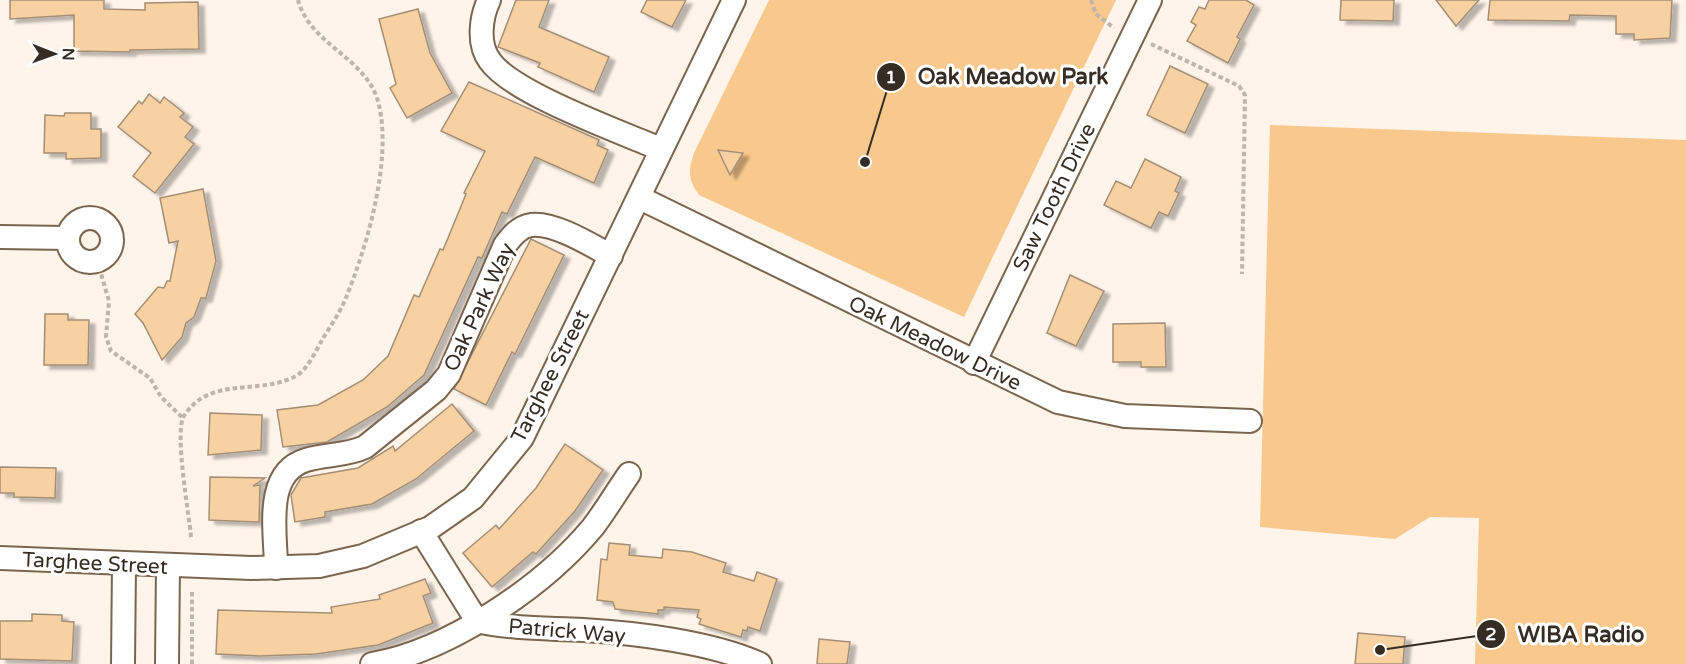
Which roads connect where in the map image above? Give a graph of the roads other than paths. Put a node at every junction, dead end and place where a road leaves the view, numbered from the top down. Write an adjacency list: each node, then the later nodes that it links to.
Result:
1 (489, 0): 4 (street)
2 (734, 0): 4 (street, Targhee Street)
3 (1149, 0): 9 (street, Saw Tooth Drive)
4 (660, 149): 5 (street, Targhee Street)
5 (640, 198): 8 (street, Targhee Street); 9 (street, Oak Meadow Drive)
6 (0, 237): 7 (street)
7 (67, 238): 7 (street)
8 (611, 256): 12 (street, Targhee Street); 16 (street, Oak Park Way)
9 (974, 363): 10 (street, Oak Meadow Drive)
10 (1250, 421)
11 (629, 474): 17 (street)
12 (421, 531): 16 (street, Targhee Street); 17 (street)
13 (0, 558): 14 (street, Targhee Street)
14 (124, 564): 15 (street, Targhee Street); 18 (street)
15 (168, 566): 16 (street, Targhee Street); 19 (street)
16 (276, 568)
17 (477, 621): 20 (street); 21 (street, Patrick Way)
18 (123, 664)
19 (167, 664)
20 (372, 664)
21 (759, 664)

